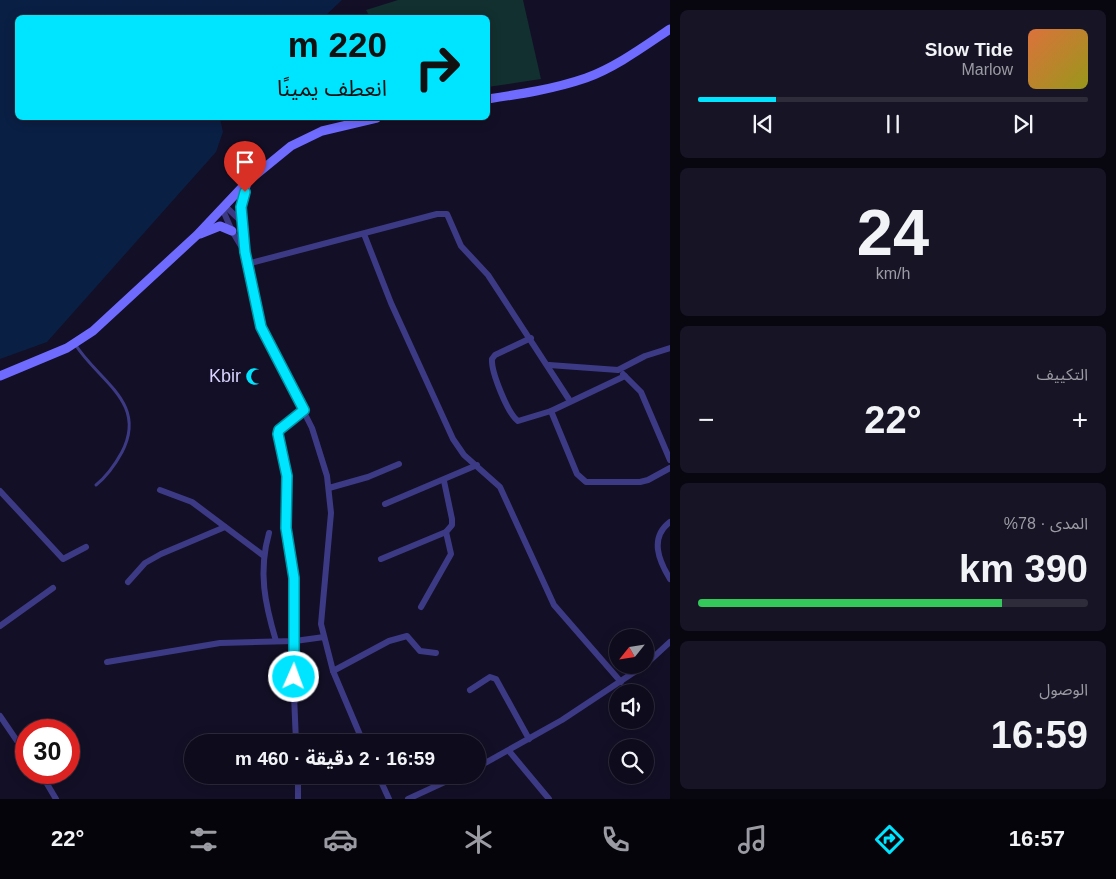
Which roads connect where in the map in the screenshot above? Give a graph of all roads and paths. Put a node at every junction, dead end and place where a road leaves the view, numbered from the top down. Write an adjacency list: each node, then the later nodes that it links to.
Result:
1 (670, 30): 2 (street)
2 (490, 99)
3 (369, 120): 4 (street)
4 (246, 182): 5 (street); 6 (street)
5 (223, 206): 6 (street); 7 (street); 9 (street)
6 (243, 223): 10 (street)
7 (232, 231): 9 (street); 10 (street)
8 (364, 234): 11 (street); 12 (street); 24 (street)
9 (197, 235): 13 (street)
10 (245, 252): 11 (street)
11 (248, 264): 20 (street)
12 (531, 338): 15 (street); 21 (street)
13 (75, 344): 17 (street); 27 (lane)
14 (670, 348): 16 (street)
15 (549, 365): 16 (street); 19 (street)
16 (618, 370): 18 (street)
17 (0, 376)
18 (625, 376): 19 (street); 22 (street)
19 (570, 401): 21 (street)
20 (304, 410): 28 (street); 46 (street)
21 (550, 411): 25 (street)
22 (670, 460)
23 (399, 464): 28 (street)
24 (477, 465): 26 (street); 53 (street)
25 (670, 468)
26 (444, 481): 31 (street); 34 (street)
27 (96, 485)
28 (329, 488): 44 (street)
29 (160, 490): 33 (street)
30 (0, 491): 36 (street)
31 (385, 504)
32 (670, 522): 39 (street)
33 (226, 527): 37 (street); 40 (street)
34 (446, 532): 38 (street); 42 (street)
35 (269, 533): 37 (street)
36 (86, 547)
37 (264, 556): 45 (street)
38 (381, 559)
39 (670, 580)
40 (128, 582)
41 (54, 588): 43 (street)
42 (421, 607)
43 (0, 626)
44 (324, 637): 46 (street); 51 (street)
45 (276, 641): 46 (street); 50 (street)
46 (296, 641): 56 (street)
47 (670, 642): 49 (street)
48 (436, 653): 51 (street)
49 (654, 657)
50 (107, 662)
51 (334, 671): 57 (street)
52 (632, 674): 53 (street)
53 (621, 682): 59 (street)
54 (470, 690): 59 (street)
55 (0, 716): 58 (street)
56 (296, 734)
57 (361, 734)
58 (15, 738)
59 (529, 739): 60 (street)
60 (509, 751): 61 (street); 70 (street)
61 (486, 763)
62 (47, 784): 66 (street)
63 (298, 784): 67 (street)
64 (382, 784): 68 (street)
65 (440, 784): 69 (street)
66 (56, 799)
67 (298, 799)
68 (390, 799)
69 (408, 799)
70 (549, 799)

